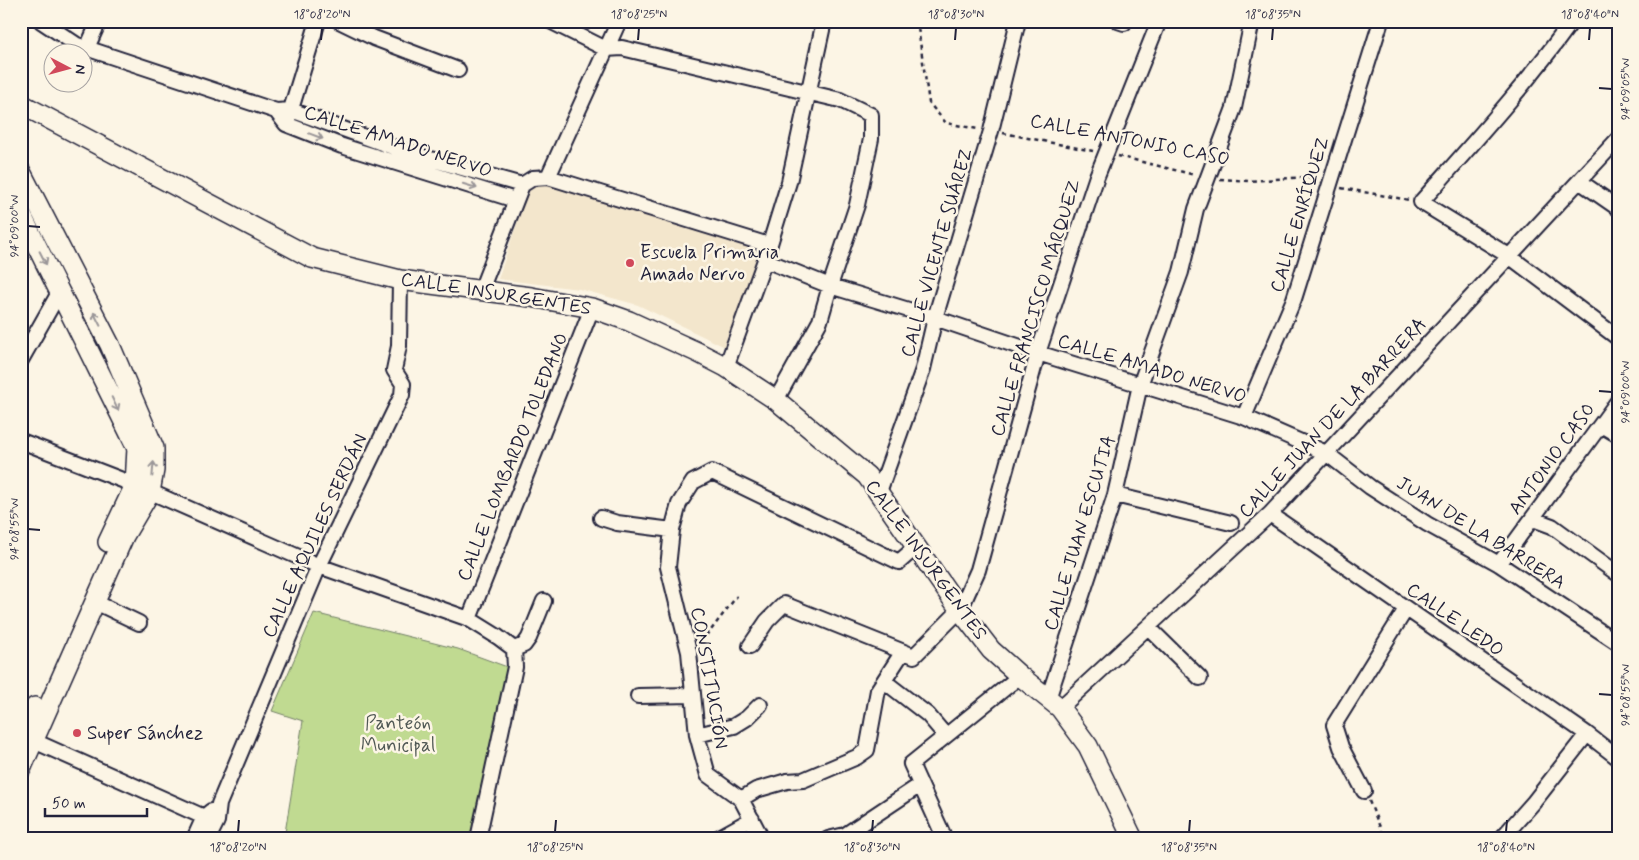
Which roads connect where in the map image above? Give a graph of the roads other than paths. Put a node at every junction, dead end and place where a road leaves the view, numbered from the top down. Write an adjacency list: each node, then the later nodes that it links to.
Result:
1 (41, 21): 13 (street, CALLE AMADO NERVO)
2 (99, 21): 14 (street)
3 (318, 21): 20 (street)
4 (339, 21): 17 (street)
5 (550, 21): 15 (street)
6 (619, 21): 15 (street)
7 (824, 21): 18 (street)
8 (1018, 21): 40 (street, CALLE VICENTE SUÁREZ)
9 (1159, 21): 42 (street, CALLE FRANCISCO MÁRQUEZ)
10 (1252, 21): 45 (street, CALLE JUAN ESCUTIA)
11 (1381, 21): 48 (street, CALLE ENRÍQUEZ)
12 (1572, 21): 33 (street)
13 (72, 42)
14 (90, 42)
15 (606, 49): 18 (street); 26 (street)
16 (92, 50): 21 (street, CALLE AMADO NERVO)
17 (458, 70)
18 (809, 94): 32 (street); 36 (street)
19 (21, 104): 35 (main road, CALLE INSURGENTES)
20 (291, 110): 21 (street, CALLE AMADO NERVO); 22 (street); 24 (street, CALLE AMADO NERVO)
21 (276, 111): 22 (street, CALLE AMADO NERVO)
22 (286, 124): 24 (street, CALLE AMADO NERVO, one-way to 24)
23 (1618, 138): 27 (street, CALLE JUAN DE LA BARRERA)
24 (397, 156): 28 (street, CALLE AMADO NERVO); 29 (street, CALLE AMADO NERVO, one-way to 29)
25 (21, 172): 53 (main road, one-way to 25)
26 (548, 177): 28 (street); 32 (street)
27 (1579, 181): 30 (street); 33 (street, CALLE JUAN DE LA BARRERA)
28 (522, 184): 29 (street)
29 (515, 200): 37 (street)
30 (1618, 208)
31 (21, 214): 38 (main road, one-way to 38)
32 (769, 245): 34 (street)
33 (1509, 256): 41 (street); 52 (street, CALLE JUAN DE LA BARRERA)
34 (765, 260): 36 (street, CALLE AMADO NERVO); 44 (street)
35 (400, 280): 37 (main road, CALLE INSURGENTES); 63 (street, CALLE AQUILES SERDÁN)
36 (830, 286): 40 (street, CALLE AMADO NERVO); 46 (street)
37 (481, 290): 39 (main road, CALLE INSURGENTES)
38 (60, 291): 43 (street); 53 (main road, one-way to 53)
39 (592, 308): 44 (main road, CALLE INSURGENTES); 69 (street, CALLE LOMBARDO TOLEDANO)
40 (935, 318): 42 (street, CALLE AMADO NERVO); 54 (street, CALLE VICENTE SUÁREZ)
41 (1618, 338)
42 (1038, 353): 45 (street, CALLE AMADO NERVO); 68 (street, CALLE FRANCISCO MÁRQUEZ)
43 (21, 360)
44 (726, 367): 46 (main road, CALLE INSURGENTES)
45 (1140, 385): 48 (street, CALLE AMADO NERVO); 55 (street, CALLE JUAN ESCUTIA)
46 (776, 400): 54 (main road, CALLE INSURGENTES)
47 (1618, 401): 49 (street, ANTONIO CASO)
48 (1244, 416): 52 (street, CALLE AMADO NERVO)
49 (1601, 425): 50 (street); 58 (street, ANTONIO CASO)
50 (1618, 434)
51 (21, 441): 53 (street)
52 (1326, 453): 56 (street, CALLE JUAN DE LA BARRERA); 62 (street, JUAN DE LA BARRERA)
53 (142, 488): 63 (street); 66 (main road); 86 (main road)
54 (879, 492): 61 (main road, CALLE INSURGENTES)
55 (1115, 495): 59 (street); 81 (street, CALLE JUAN ESCUTIA)
56 (1270, 514): 67 (street, CALLE LEDO); 71 (street, CALLE JUAN DE LA BARRERA)
57 (601, 518): 60 (street)
58 (1533, 519): 62 (street, ANTONIO CASO); 64 (street)
59 (1231, 523)
60 (672, 530): 61 (street, CONSTITUCIÓN); 79 (street, CONSTITUCIÓN)
61 (916, 547): 68 (main road, CALLE INSURGENTES)
62 (1499, 564): 72 (street, JUAN DE LA BARRERA)
63 (319, 566): 69 (street); 92 (street, CALLE AQUILES SERDÁN)
64 (1618, 574)
65 (544, 601): 74 (street)
66 (95, 602): 70 (street); 86 (main road)
67 (1406, 609): 83 (street, CALLE LEDO); 90 (street)
68 (960, 610): 75 (street); 76 (main road, CALLE INSURGENTES)
69 (469, 619): 74 (street)
70 (139, 623)
71 (1148, 627): 77 (street); 81 (street, CALLE JUAN DE LA BARRERA)
72 (1618, 643)
73 (750, 646): 75 (street)
74 (514, 649): 96 (street)
75 (902, 653): 78 (street)
76 (1020, 676): 81 (main road, CALLE INSURGENTES); 85 (street)
77 (1200, 678)
78 (884, 681): 85 (street); 91 (street)
79 (693, 695): 80 (street); 84 (street, CONSTITUCIÓN)
80 (638, 696)
81 (1054, 703): 101 (main road, CALLE INSURGENTES)
82 (760, 705): 84 (street)
83 (1587, 734): 87 (street, CALLE LEDO); 102 (street)
84 (697, 735): 91 (street, CONSTITUCIÓN)
85 (945, 735): 89 (street)
86 (25, 737): 88 (main road); 92 (street)
87 (1618, 758)
88 (21, 769)
89 (920, 785): 99 (street); 100 (street)
90 (1364, 791)
91 (741, 799): 93 (street)
92 (210, 819): 94 (street, CALLE AQUILES SERDÁN); 95 (street, CALLE AQUILES SERDÁN)
93 (752, 819): 97 (street); 98 (street)
94 (194, 839)
95 (208, 839)
96 (478, 839)
97 (716, 839)
98 (762, 839)
99 (828, 839)
100 (945, 839)
101 (1133, 839)
102 (1501, 839)

